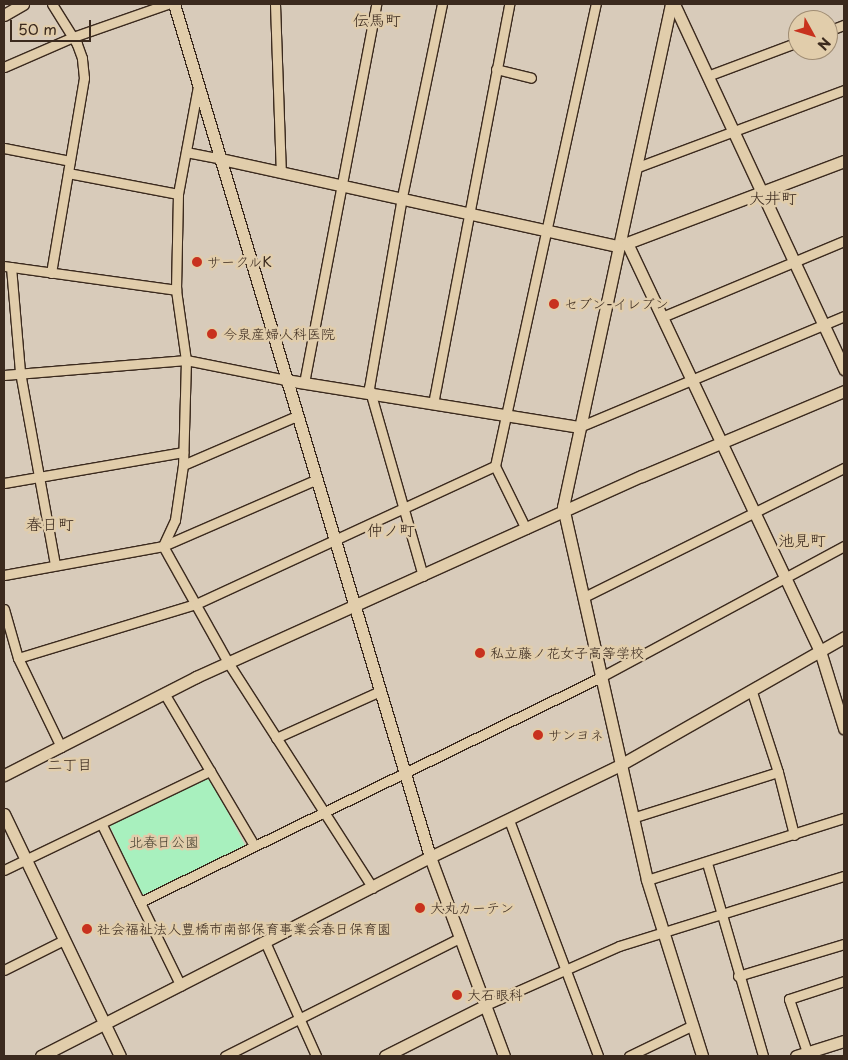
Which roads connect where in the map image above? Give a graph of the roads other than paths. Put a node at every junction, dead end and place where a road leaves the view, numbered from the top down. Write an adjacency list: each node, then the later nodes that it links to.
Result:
1 (23, 4): 11 (street)
2 (52, 4): 12 (street)
3 (167, 4): 12 (street)
4 (174, 4): 18 (street)
5 (275, 4): 27 (street)
6 (376, 4): 29 (street)
7 (442, 4): 32 (street)
8 (509, 4): 15 (street)
9 (596, 4): 34 (street)
10 (672, 4): 16 (street); 26 (street)
11 (4, 15)
12 (73, 37): 14 (street); 24 (street)
13 (788, 46): 16 (street)
14 (4, 67)
15 (496, 69): 17 (street); 33 (street)
16 (710, 75): 20 (street)
17 (531, 78)
18 (198, 86): 22 (street); 23 (street)
19 (844, 90): 20 (street)
20 (736, 131): 26 (street); 30 (street)
21 (4, 148): 24 (street)
22 (186, 152): 23 (street); 31 (street)
23 (222, 159): 27 (street); 48 (street)
24 (70, 161): 28 (street)
25 (844, 161): 30 (street)
26 (638, 167): 36 (street)
27 (281, 172): 29 (street)
28 (68, 173): 31 (street); 39 (street)
29 (341, 184): 32 (street); 50 (street)
30 (764, 191): 36 (street); 37 (street)
31 (178, 194): 40 (street)
32 (402, 197): 33 (street); 52 (street)
33 (468, 213): 34 (street); 53 (street)
34 (545, 230): 36 (street); 54 (street)
35 (844, 241): 37 (street)
36 (622, 245): 42 (street); 56 (street)
37 (797, 262): 42 (street); 43 (street)
38 (8, 266): 39 (street); 46 (street)
39 (51, 273): 40 (street)
40 (176, 290): 44 (street)
41 (844, 316): 43 (street)
42 (662, 317): 49 (street)
43 (824, 325): 45 (street); 49 (street)
44 (186, 360): 46 (street); 48 (street); 58 (street)
45 (844, 369)
46 (20, 372): 47 (street); 62 (street)
47 (4, 375)
48 (286, 380): 50 (street); 55 (street)
49 (689, 380): 56 (street); 57 (street)
50 (304, 382): 52 (street)
51 (844, 391): 57 (street)
52 (369, 394): 53 (street); 65 (street)
53 (433, 404): 54 (street)
54 (505, 415): 56 (street); 60 (street)
55 (298, 416): 59 (street); 63 (street)
56 (579, 427): 66 (street)
57 (720, 444): 66 (street); 67 (street)
58 (184, 452): 59 (street); 62 (street)
59 (183, 465): 70 (street)
60 (495, 466): 65 (street); 68 (street)
61 (844, 468): 67 (street)
62 (39, 477): 64 (street); 72 (street)
63 (315, 480): 69 (street); 70 (street)
64 (4, 483)
65 (403, 508): 69 (street); 74 (street)
66 (564, 513): 68 (street); 76 (street)
67 (753, 513): 75 (street); 76 (street)
68 (526, 529): 74 (street)
69 (335, 540): 77 (street); 78 (street)
70 (163, 546): 72 (street); 77 (street)
71 (844, 546): 75 (street)
72 (55, 565): 73 (street)
73 (4, 576)
74 (423, 576): 78 (street)
75 (784, 578): 81 (street); 84 (street)
76 (584, 597): 84 (street)
77 (196, 604): 82 (street); 83 (street)
78 (354, 606): 83 (street); 85 (street)
79 (4, 609): 82 (street)
80 (844, 636): 81 (street)
81 (820, 651): 86 (street); 88 (street)
82 (18, 658): 91 (street)
83 (229, 664): 87 (street); 90 (street)
84 (599, 678): 92 (street); 94 (street)
85 (380, 691): 90 (street); 94 (street)
86 (752, 692): 92 (street); 95 (street)
87 (164, 693): 91 (street); 93 (street)
88 (840, 702): 89 (street)
89 (844, 728)
90 (276, 738): 97 (street)
91 (61, 747): 96 (street)
92 (620, 765): 99 (street); 101 (street)
93 (210, 771): 102 (street); 104 (street)
94 (405, 771): 97 (street); 105 (street)
95 (778, 772): 99 (street); 103 (street)
96 (4, 775)
97 (323, 811): 104 (street); 111 (street)
98 (4, 814): 106 (street)
99 (632, 818): 110 (street)
100 (844, 818): 103 (street)
101 (509, 820): 105 (street); 119 (street)
102 (102, 825): 106 (street); 112 (street)
103 (794, 835): 107 (street)
104 (254, 845): 112 (street)
105 (430, 857): 111 (street); 115 (street)
106 (26, 860): 108 (street); 116 (street)
107 (707, 863): 110 (street); 113 (street)
108 (4, 870)
109 (844, 876): 113 (street)
110 (647, 880): 114 (street)
111 (373, 888): 117 (street)
112 (140, 902): 123 (street)
113 (722, 915): 114 (street); 121 (street)
114 (663, 932): 119 (street); 127 (street)
115 (460, 938): 124 (street); 125 (street)
116 (64, 940): 120 (street); 126 (street)
117 (266, 944): 123 (street); 125 (street)
118 (844, 944): 121 (street)
119 (564, 969): 124 (street); 136 (street)
120 (4, 970)
121 (738, 976): 139 (street)
122 (844, 981): 129 (street)
123 (180, 986): 126 (street)
124 (486, 1006): 134 (street); 135 (street)
125 (299, 1019): 132 (street); 133 (street)
126 (105, 1023): 130 (street); 131 (street)
127 (693, 1024): 137 (street); 138 (street)
128 (844, 1041): 129 (street)
129 (802, 1054)
130 (41, 1056)
131 (120, 1056)
132 (225, 1056)
133 (316, 1056)
134 (385, 1056)
135 (504, 1056)
136 (598, 1056)
137 (629, 1056)
138 (702, 1056)
139 (763, 1056)

